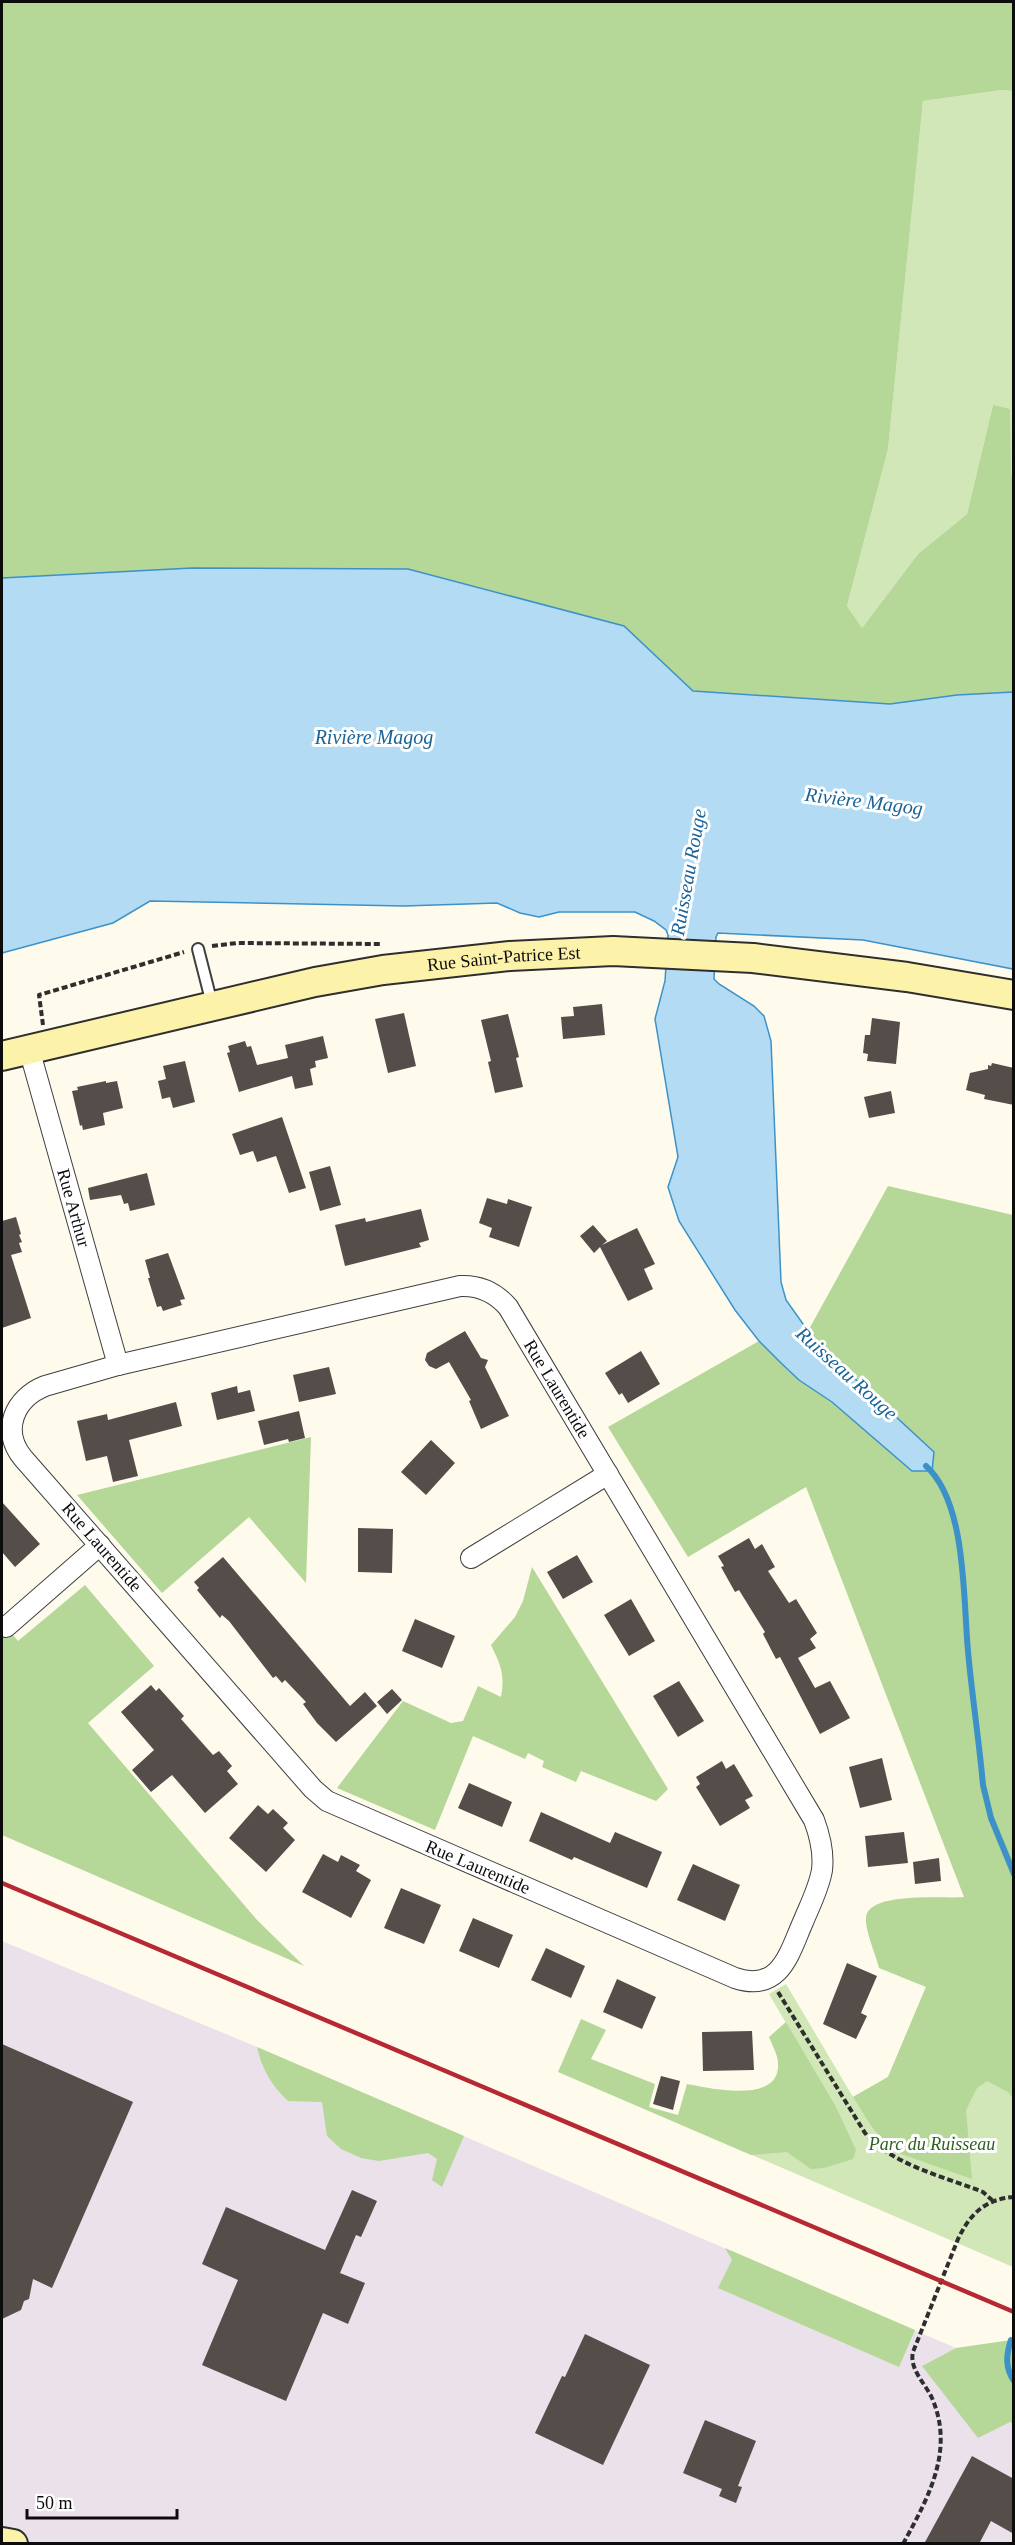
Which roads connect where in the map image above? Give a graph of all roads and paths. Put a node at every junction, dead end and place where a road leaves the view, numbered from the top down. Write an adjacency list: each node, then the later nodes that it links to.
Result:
1 (390, 945): 2 (path)
2 (198, 949): 4 (lane); 5 (path)
3 (1014, 995): 4 (street, Rue Saint-Patrice Est)
4 (213, 1005): 5 (street, Rue Saint-Patrice Est)
5 (25, 1046): 6 (street, Rue Arthur)
6 (118, 1365): 7 (street, Rue Laurentide); 8 (street, Rue Laurentide)
7 (608, 1474): 9 (street); 11 (street, Rue Laurentide)
8 (100, 1545): 10 (street); 11 (street, Rue Laurentide)
9 (471, 1557)
10 (6, 1627)
11 (769, 1978): 13 (path)
12 (1012, 2197): 13 (path)
13 (992, 2200): 16 (path)
14 (2, 2542): 15 (street)
15 (13, 2544)
16 (903, 2544)

